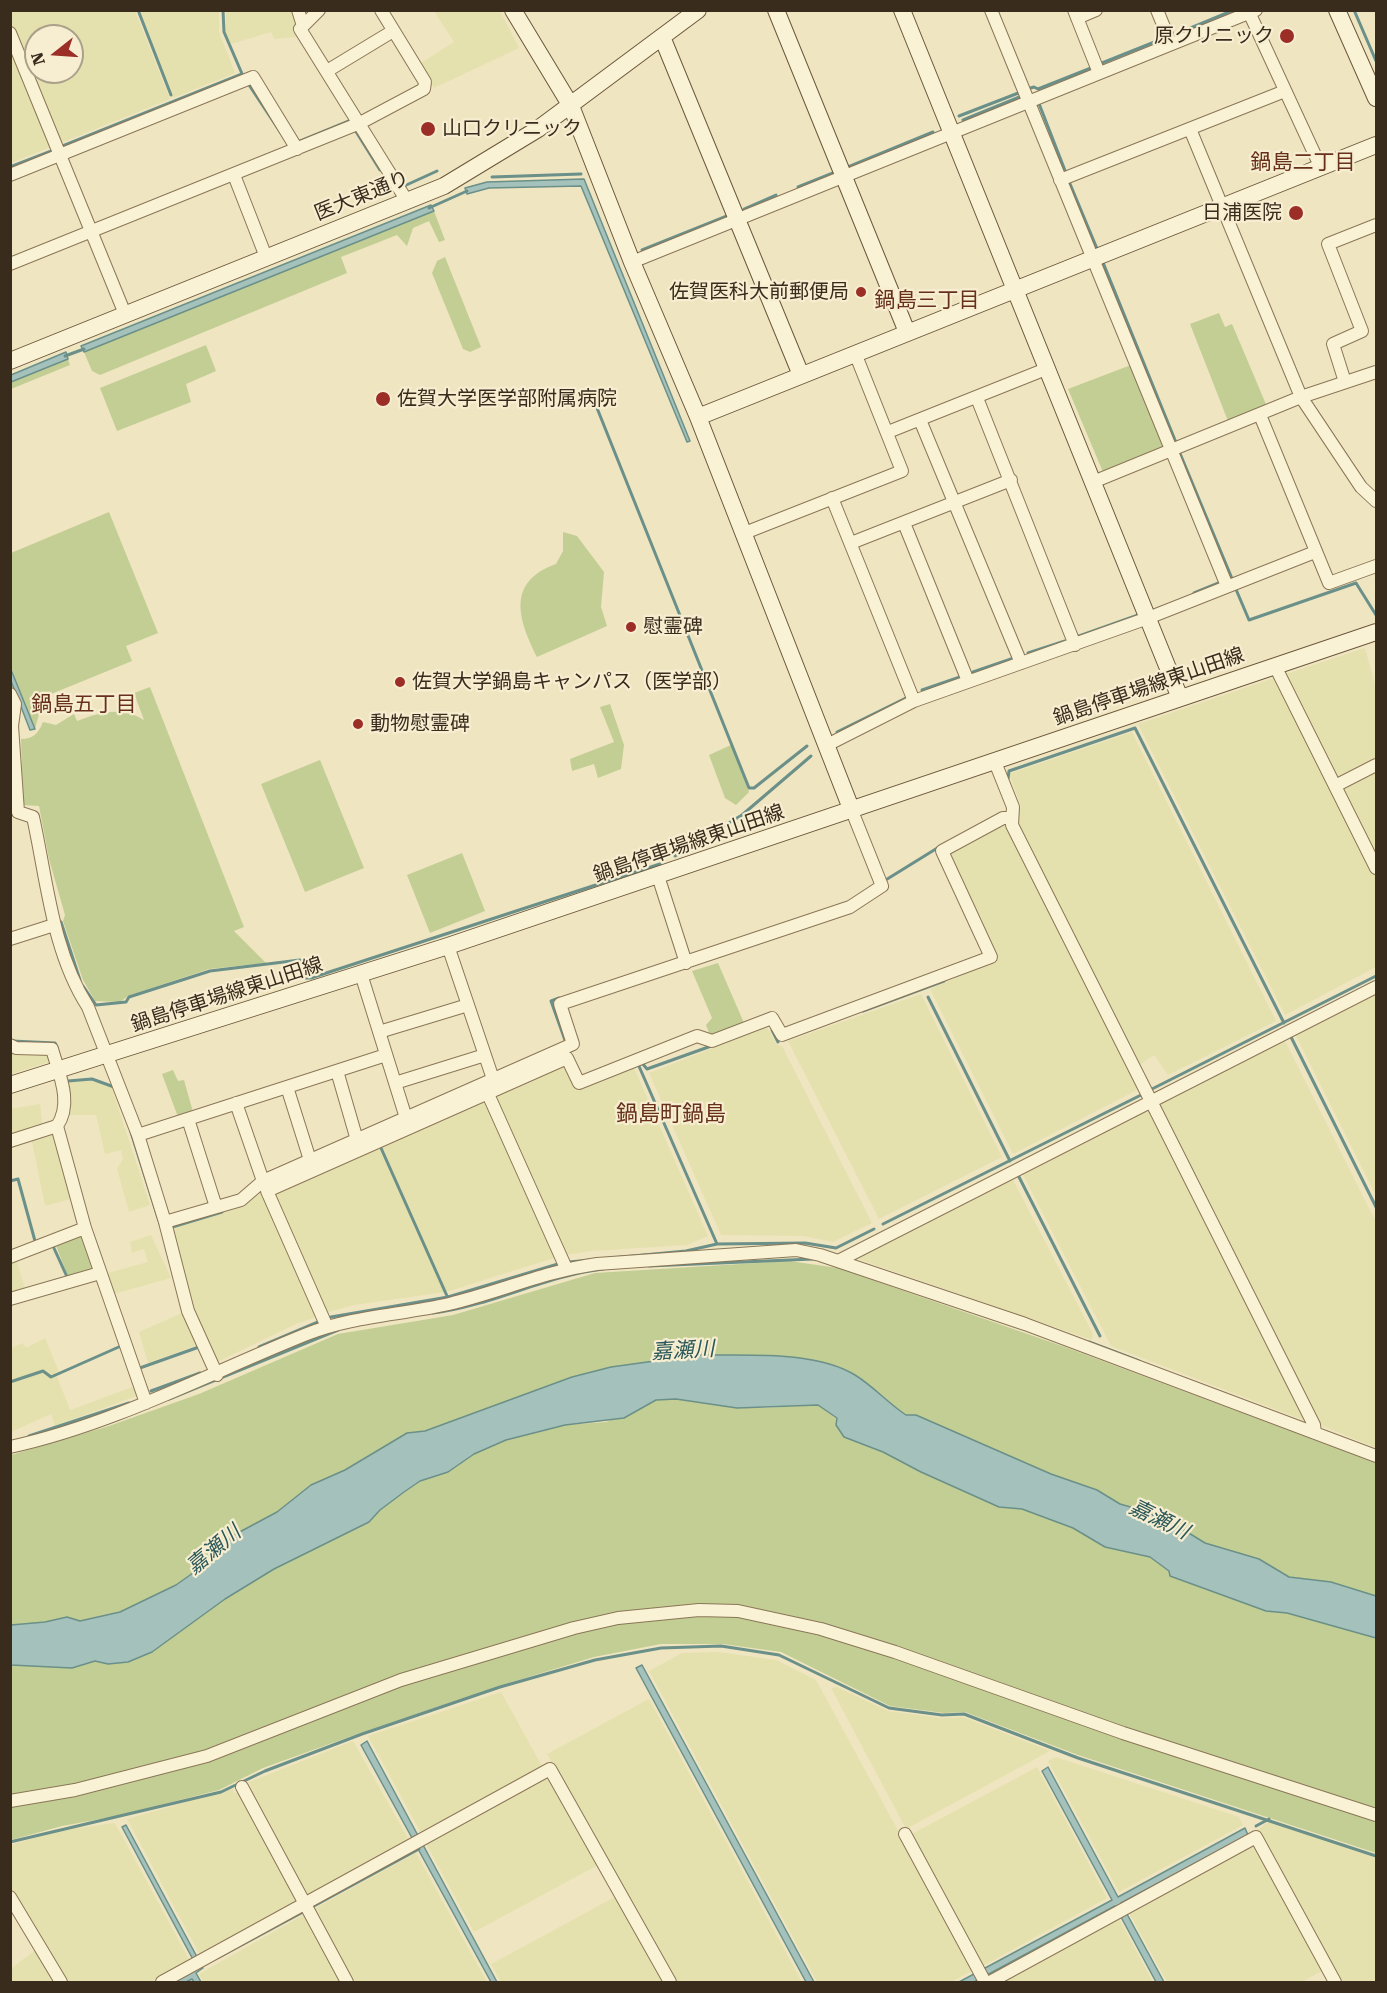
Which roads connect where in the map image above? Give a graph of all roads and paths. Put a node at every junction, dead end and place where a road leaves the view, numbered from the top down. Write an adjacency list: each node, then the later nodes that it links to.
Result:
1 (298, 10): 14 (street)
2 (319, 10): 14 (street)
3 (381, 10): 15 (street)
4 (513, 10): 24 (street)
5 (698, 10): 17 (street, 医大東通り)
6 (776, 10): 34 (street)
7 (902, 10): 27 (street)
8 (991, 10): 22 (street)
9 (1096, 10): 13 (street)
10 (1157, 10): 18 (street)
11 (1337, 10): 23 (street)
12 (1251, 12): 18 (street); 21 (street)
13 (1075, 14): 20 (street)
14 (303, 26): 19 (street)
15 (393, 31): 19 (street); 25 (street)
16 (10, 33): 30 (street)
17 (662, 37): 24 (street, 医大東通り); 38 (street)
18 (1171, 44): 20 (street)
19 (327, 71): 25 (street)
20 (1100, 73): 22 (street)
21 (1285, 92): 26 (street); 31 (street)
22 (1030, 97): 27 (street); 35 (street)
23 (1377, 98)
24 (571, 106): 36 (street, 医大東通り); 43 (street)
25 (355, 125): 29 (street); 36 (street)
26 (1190, 129): 35 (street); 37 (street)
27 (951, 131): 34 (street); 45 (street)
28 (1377, 145): 31 (street)
29 (295, 146): 30 (street); 33 (street)
30 (59, 150): 32 (street); 40 (street)
31 (1321, 168): 37 (street)
32 (10, 175)
33 (234, 175): 40 (street); 41 (street)
34 (844, 177): 38 (street); 47 (street)
35 (1065, 178): 42 (street)
36 (402, 193): 41 (street, 医大東通り)
37 (1222, 208): 42 (street); 54 (street)
38 (737, 220): 43 (street); 52 (street)
39 (1377, 225): 53 (street)
40 (92, 232): 44 (street); 46 (street)
41 (266, 257): 46 (street, 医大東通り)
42 (1098, 259): 45 (street); 60 (street)
43 (632, 262): 57 (street)
44 (10, 264)
45 (1016, 291): 47 (street); 50 (street)
46 (125, 314): 49 (street, 医大東通り)
47 (907, 332): 48 (street)
48 (855, 353): 52 (street); 59 (street)
49 (10, 361)
50 (1046, 369): 55 (street); 62 (street)
51 (1377, 372): 53 (street)
52 (801, 375): 57 (street)
53 (1345, 382): 54 (street)
54 (1301, 397): 56 (street); 64 (street)
55 (977, 398): 58 (street); 61 (street)
56 (1260, 415): 60 (street); 69 (street)
57 (698, 417): 67 (street)
58 (920, 420): 59 (street); 65 (street)
59 (888, 432): 63 (street)
60 (1176, 449): 62 (street); 71 (street)
61 (1011, 480): 65 (street); 74 (street)
62 (1093, 482): 72 (street)
63 (832, 498): 67 (street); 68 (street)
64 (1377, 501)
65 (954, 502): 66 (street); 75 (street)
66 (904, 523): 68 (street); 77 (street)
67 (742, 534): 82 (street)
68 (851, 543): 80 (street)
69 (1315, 552): 70 (street); 71 (street)
70 (1377, 566)
71 (1231, 584): 72 (street)
72 (1148, 618): 74 (street); 79 (street)
73 (1377, 632): 76 (street, 鍋島停車場線東山田線)
74 (1075, 645): 75 (street)
75 (1021, 663): 77 (street)
76 (1275, 666): 79 (street, 鍋島停車場線東山田線); 85 (street)
77 (968, 681): 80 (street)
78 (10, 694): 81 (street)
79 (1180, 698): 83 (street, 鍋島停車場線東山田線)
80 (914, 700): 82 (street)
81 (11, 726): 90 (street)
82 (826, 745): 86 (street)
83 (995, 762): 86 (street, 鍋島停車場線東山田線); 87 (street)
84 (1377, 765): 85 (street)
85 (1335, 786): 88 (street)
86 (852, 811): 89 (street, 鍋島停車場線東山田線); 93 (street)
87 (1011, 818): 108 (street); 109 (street)
88 (1377, 868)
89 (658, 876): 92 (street, 鍋島停車場線東山田線); 93 (street)
90 (54, 925): 91 (street); 99 (street)
91 (10, 939)
92 (448, 946): 94 (street, 鍋島停車場線東山田線); 96 (street)
93 (686, 963): 104 (street)
94 (361, 974): 97 (street); 99 (street, 鍋島停車場線東山田線)
95 (1377, 987): 109 (street)
96 (468, 1005): 97 (street); 101 (street)
97 (379, 1032): 100 (street)
98 (10, 1045): 102 (street)
99 (106, 1055): 102 (street, 鍋島停車場線東山田線); 114 (street)
100 (386, 1055): 103 (street); 105 (street)
101 (485, 1055): 104 (street); 105 (street)
102 (58, 1071): 106 (street, 鍋島停車場線東山田線); 113 (street)
103 (337, 1071): 107 (street); 115 (street)
104 (493, 1079): 111 (street)
105 (395, 1083): 111 (street)
106 (10, 1085)
107 (287, 1087): 110 (street); 117 (street)
108 (488, 1094): 124 (street); 127 (street)
109 (1151, 1101): 123 (street); 130 (street)
110 (237, 1103): 112 (street); 118 (street)
111 (406, 1118): 115 (street)
112 (188, 1119): 114 (street); 119 (street)
113 (57, 1126): 116 (street); 121 (street)
114 (138, 1135): 120 (street)
115 (357, 1140): 117 (street)
116 (10, 1141)
117 (310, 1160): 118 (street)
118 (262, 1181): 119 (street)
119 (216, 1207): 120 (street)
120 (166, 1226): 128 (street)
121 (85, 1228): 122 (street); 125 (street)
122 (10, 1257)
123 (840, 1260): 124 (street); 130 (street)
124 (566, 1268): 127 (street)
125 (100, 1273): 126 (street); 129 (street)
126 (10, 1299)
127 (327, 1327): 128 (street)
128 (217, 1375): 129 (street)
129 (146, 1402): 131 (street)
130 (1315, 1433): 132 (street)
131 (10, 1446)
132 (1377, 1456)
133 (242, 1787): 138 (street)
134 (10, 1801): 135 (street)
135 (1377, 1815)
136 (905, 1834): 139 (street)
137 (10, 1897): 140 (street)
138 (304, 1904): 141 (street); 142 (street); 143 (street)
139 (986, 1982): 144 (street)
140 (61, 1983)
141 (162, 1983)
142 (347, 1983)
143 (670, 1983)
144 (1335, 1983)

